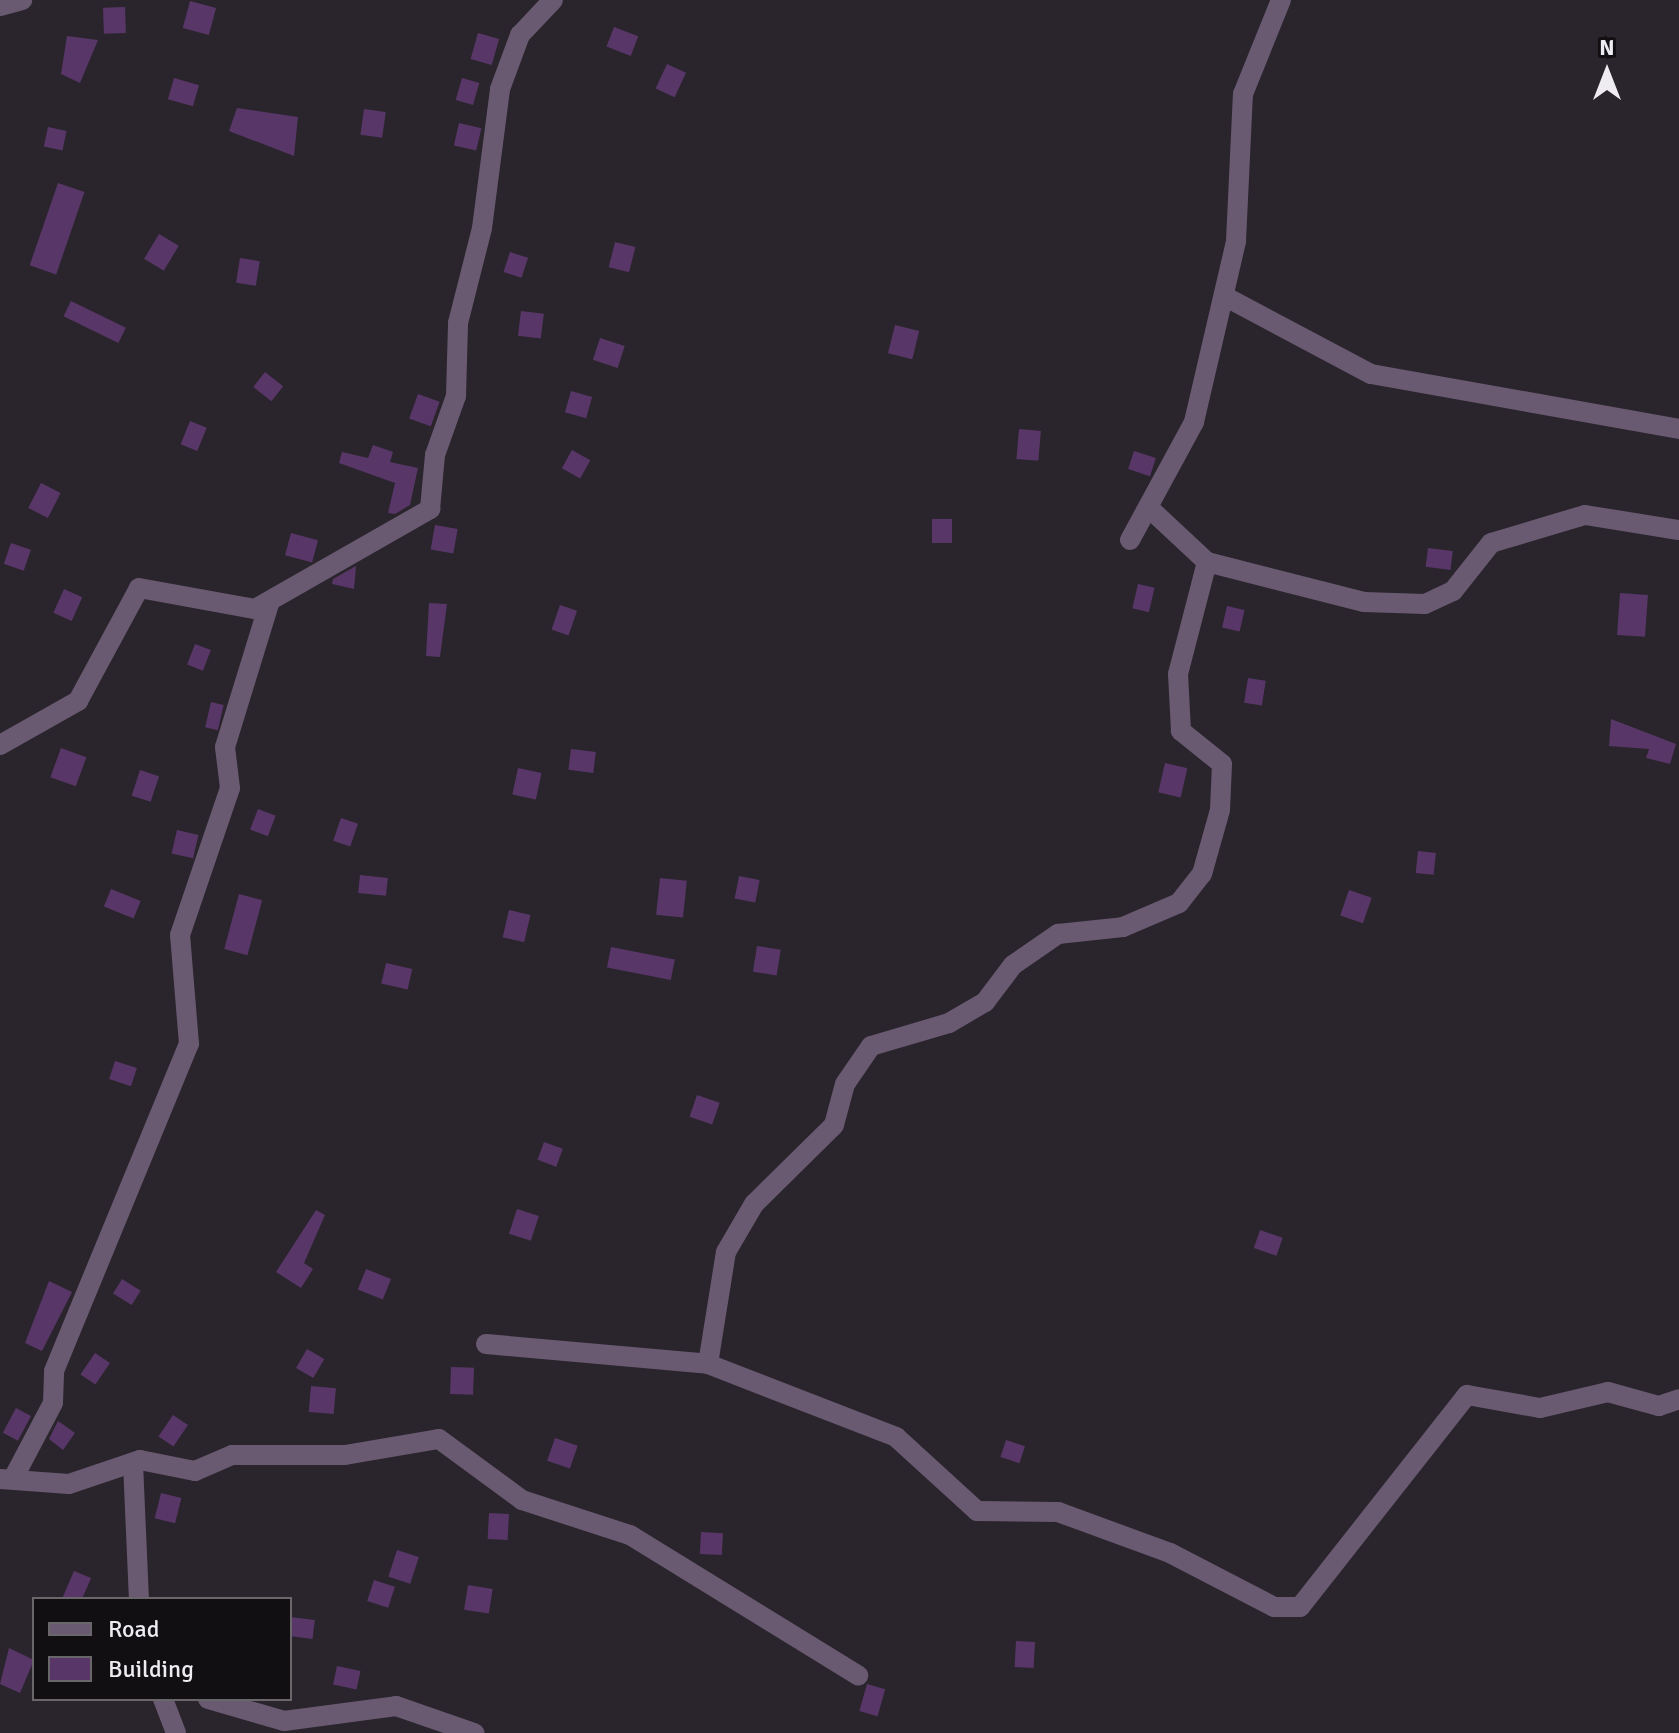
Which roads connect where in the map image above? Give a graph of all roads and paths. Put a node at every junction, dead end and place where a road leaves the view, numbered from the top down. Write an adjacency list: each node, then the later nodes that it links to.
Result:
1 (22, 0): 4 (street)
2 (553, 0): 11 (street)
3 (1281, 0): 5 (street)
4 (0, 6)
5 (1224, 296): 6 (street); 7 (street)
6 (1679, 429)
7 (1148, 507): 9 (street); 10 (street)
8 (1679, 530): 10 (street)
9 (1130, 540)
10 (1207, 562): 14 (street)
11 (269, 604): 12 (street); 17 (street)
12 (0, 745)
13 (486, 1344): 14 (street)
14 (708, 1364): 15 (street)
15 (1679, 1399)
16 (133, 1463): 17 (street); 18 (street); 19 (street)
17 (7, 1477)
18 (139, 1597)
19 (858, 1675)
20 (164, 1701): 22 (street)
21 (215, 1701): 23 (street)
22 (176, 1733)
23 (474, 1733)

